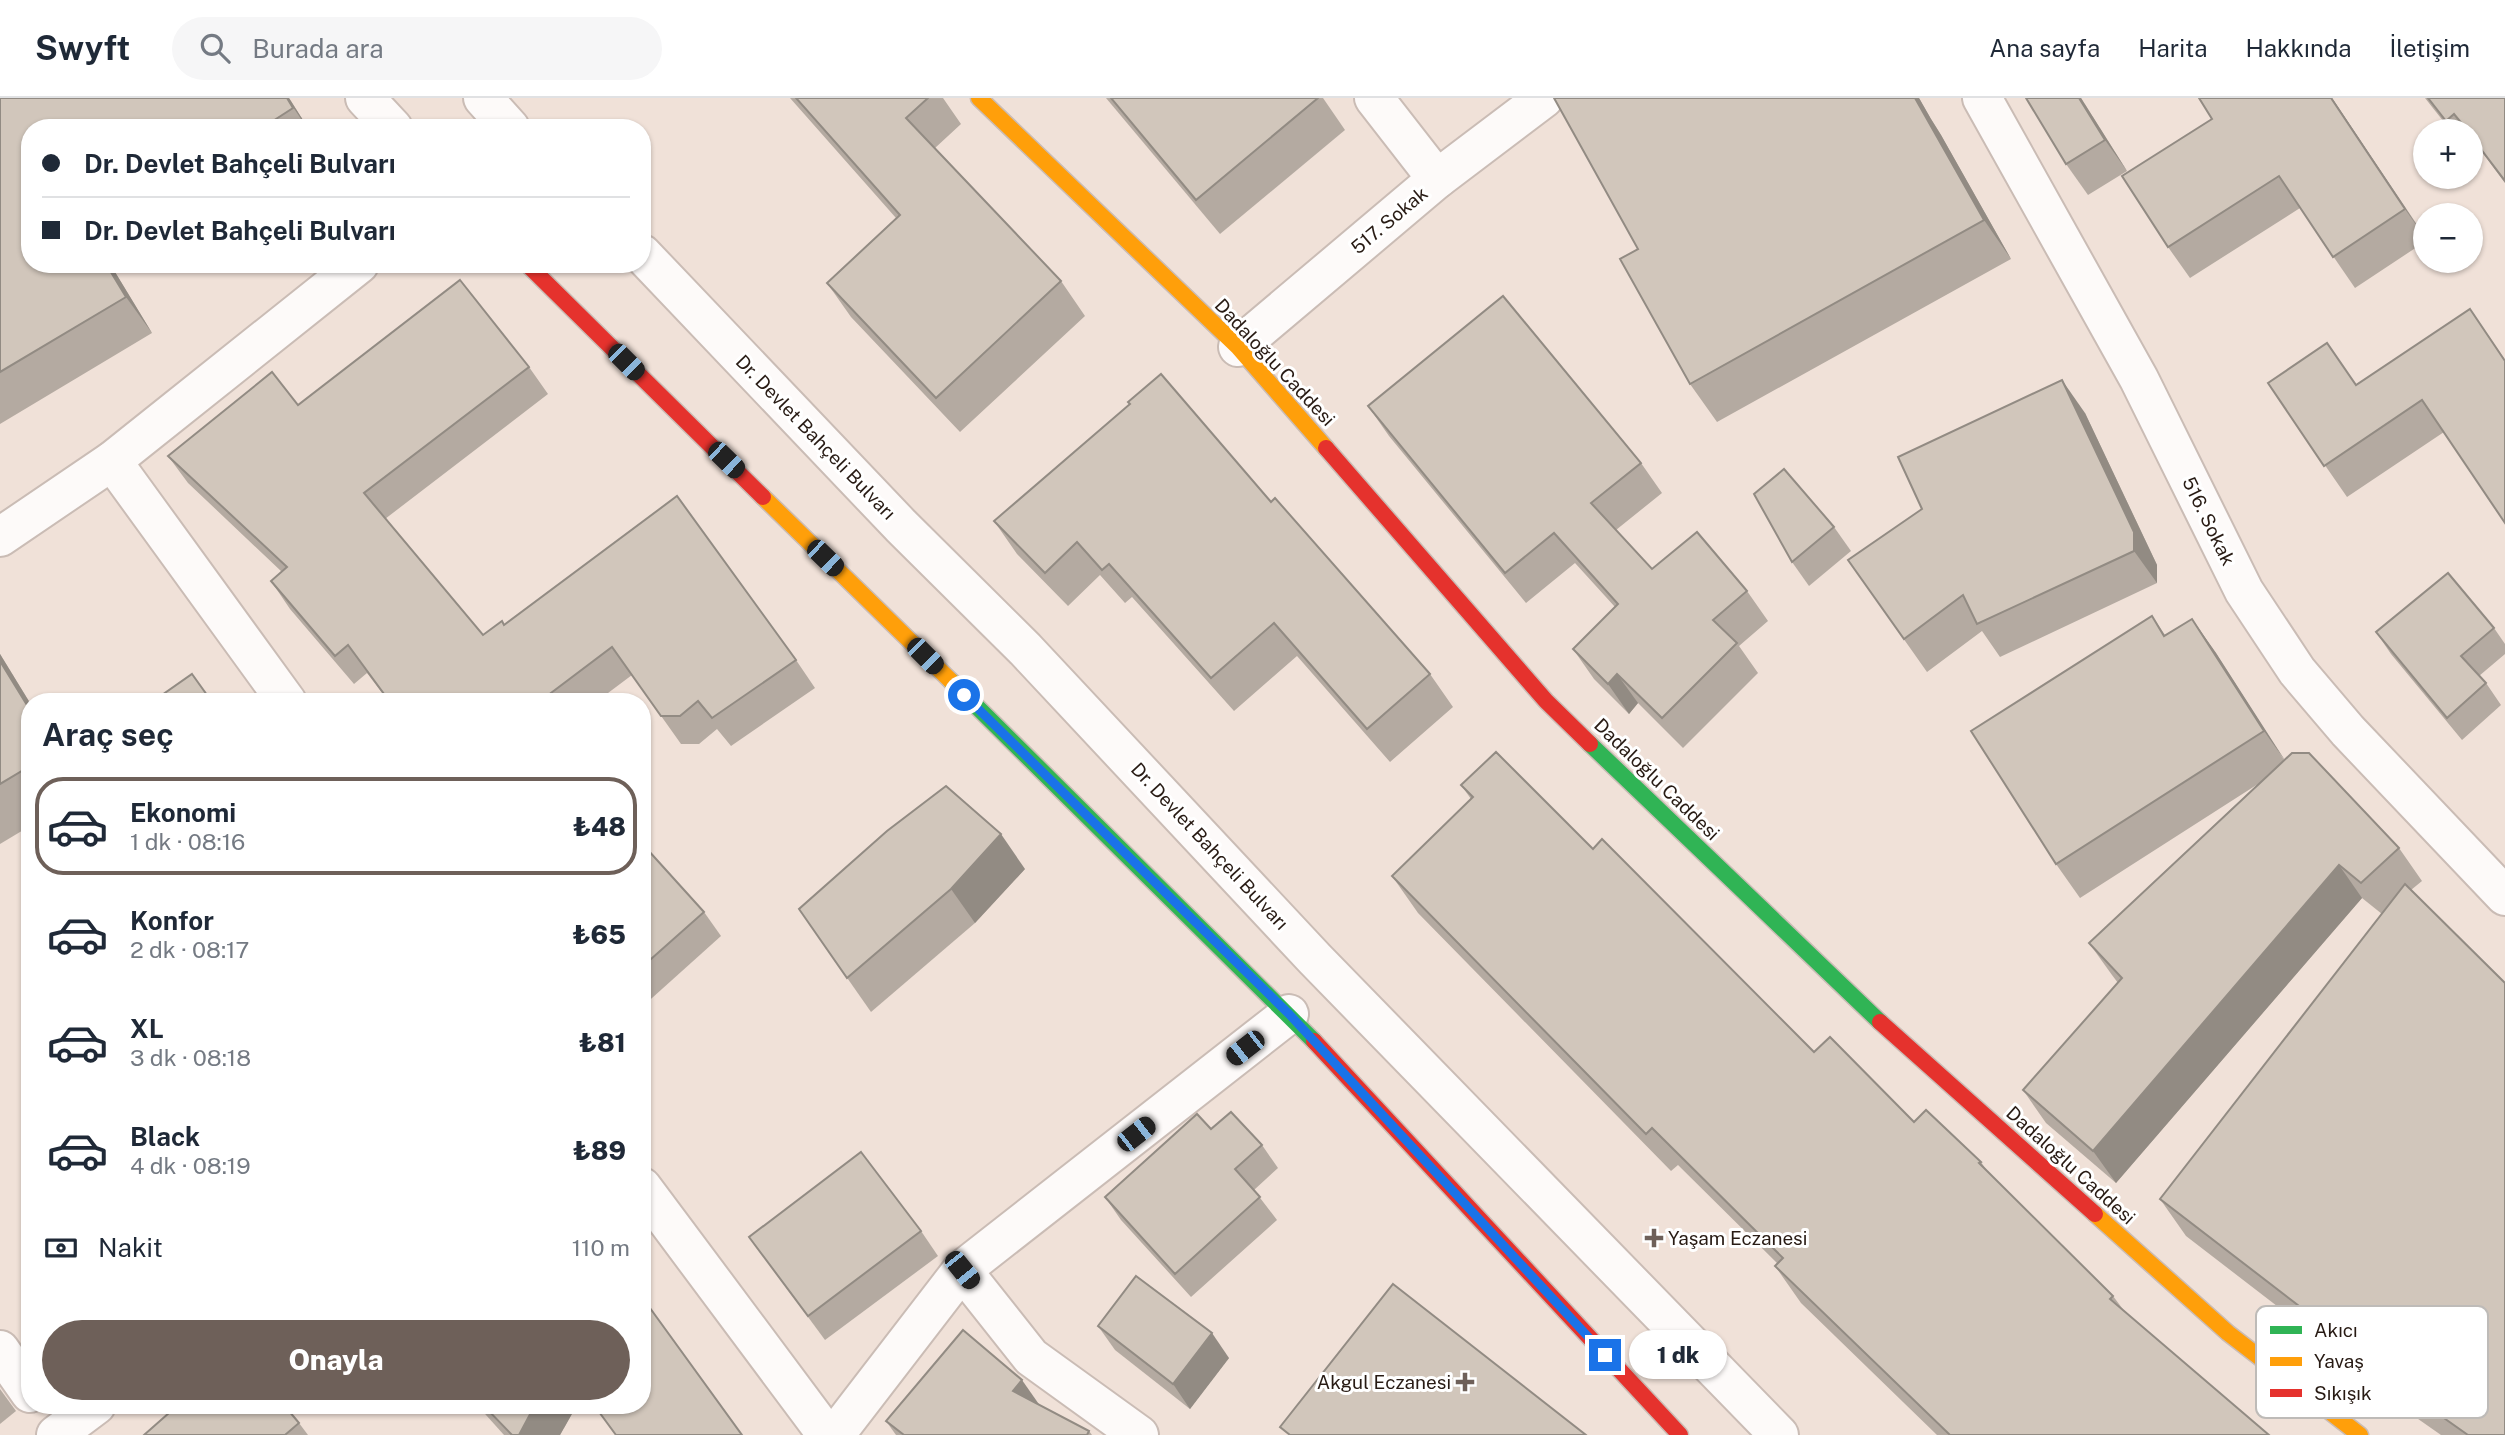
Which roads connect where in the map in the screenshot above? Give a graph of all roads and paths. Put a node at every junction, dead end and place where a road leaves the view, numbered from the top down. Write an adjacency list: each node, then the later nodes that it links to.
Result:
1 (365, 98): 7 (street)
2 (483, 98): 8 (street)
3 (979, 98): 13 (street, Dadaloğlu Caddesi)
4 (1374, 98): 9 (street)
5 (1544, 98): 9 (street, 517. Sokak)
6 (1982, 98): 17 (street, 516. Sokak)
7 (385, 119)
8 (502, 119)
9 (1437, 179): 13 (street, 517. Sokak)
10 (651, 263): 31 (street, Dr. Devlet Bahçeli Bulvarı)
11 (348, 273): 14 (street)
12 (536, 273): 18 (street)
13 (1238, 347): 22 (street, Dadaloğlu Caddesi)
14 (111, 461): 15 (street); 16 (street)
15 (0, 537)
16 (280, 693)
17 (2505, 896)
18 (1289, 1014): 20 (street); 30 (street)
19 (651, 1199): 27 (street)
20 (962, 1270): 28 (street); 29 (street)
21 (0, 1350): 23 (street)
22 (2256, 1355)
23 (21, 1380)
24 (76, 1414): 26 (street)
25 (2338, 1418): 32 (street, Dadaloğlu Caddesi)
26 (51, 1425)
27 (827, 1435)
28 (835, 1435)
29 (1139, 1435)
30 (1680, 1435)
31 (1779, 1435)
32 (2360, 1435)

